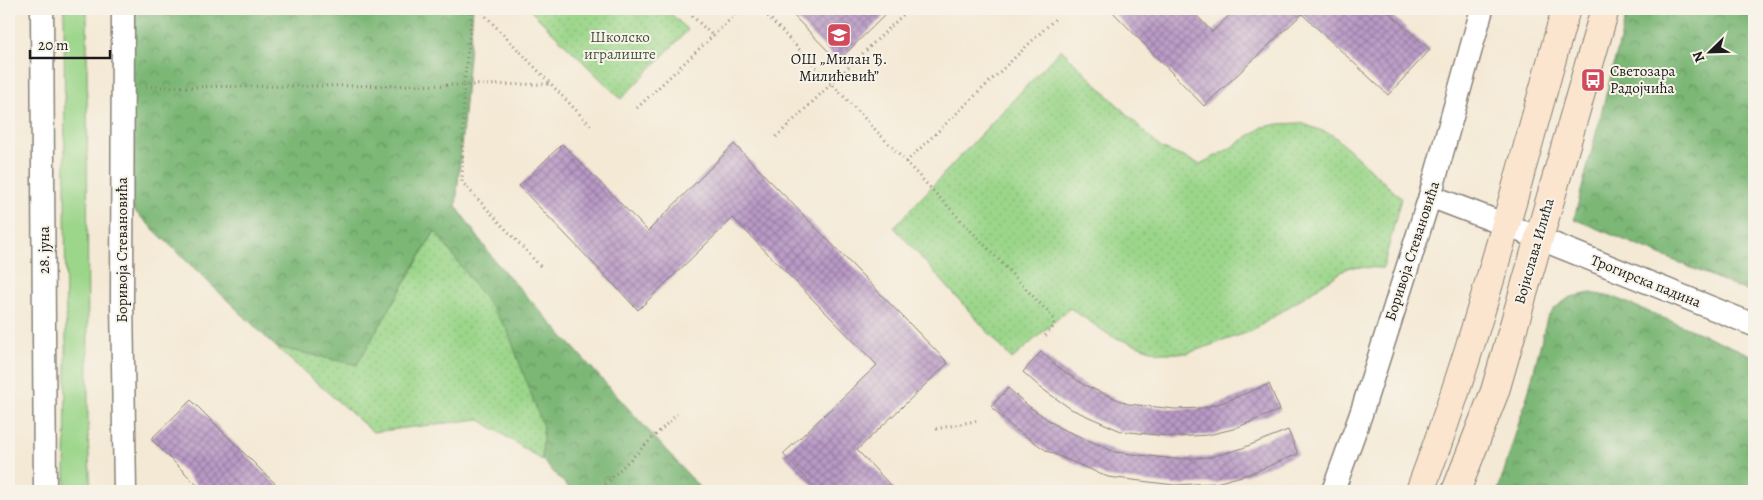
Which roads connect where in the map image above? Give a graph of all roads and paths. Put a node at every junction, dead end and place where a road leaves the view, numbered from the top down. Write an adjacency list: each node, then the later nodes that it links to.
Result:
1 (42, 9): 31 (street, 28. јуна)
2 (123, 9): 17 (street, Боривоја Стевановића)
3 (472, 9): 16 (path)
4 (479, 9): 14 (path)
5 (685, 9): 13 (path)
6 (741, 9): 13 (path)
7 (761, 9): 15 (path)
8 (908, 9): 15 (path)
9 (1482, 9): 22 (street, Боривоја Стевановића)
10 (1566, 9): 23 (main road)
11 (1605, 9): 24 (main road, Војислава Илића)
12 (1057, 17): 21 (path)
13 (713, 36): 18 (path)
14 (551, 84): 16 (path); 19 (path)
15 (832, 84): 20 (path); 21 (path)
16 (464, 85): 17 (path); 25 (path)
17 (123, 87): 32 (street, Боривоја Стевановића)
18 (637, 108)
19 (592, 127)
20 (776, 137)
21 (906, 162): 27 (path)
22 (1430, 196): 23 (street, Трогирска падина); 34 (street, Боривоја Стевановића)
23 (1506, 224): 24 (street, Трогирска падина); 35 (main road)
24 (1539, 238): 26 (street, Трогирска падина); 36 (main road, Војислава Илића)
25 (540, 266)
26 (1754, 325)
27 (1045, 336)
28 (677, 414): 33 (path)
29 (980, 420): 30 (path)
30 (936, 429)
31 (45, 491)
32 (125, 491)
33 (598, 491)
34 (1333, 491)
35 (1420, 491)
36 (1456, 491)

